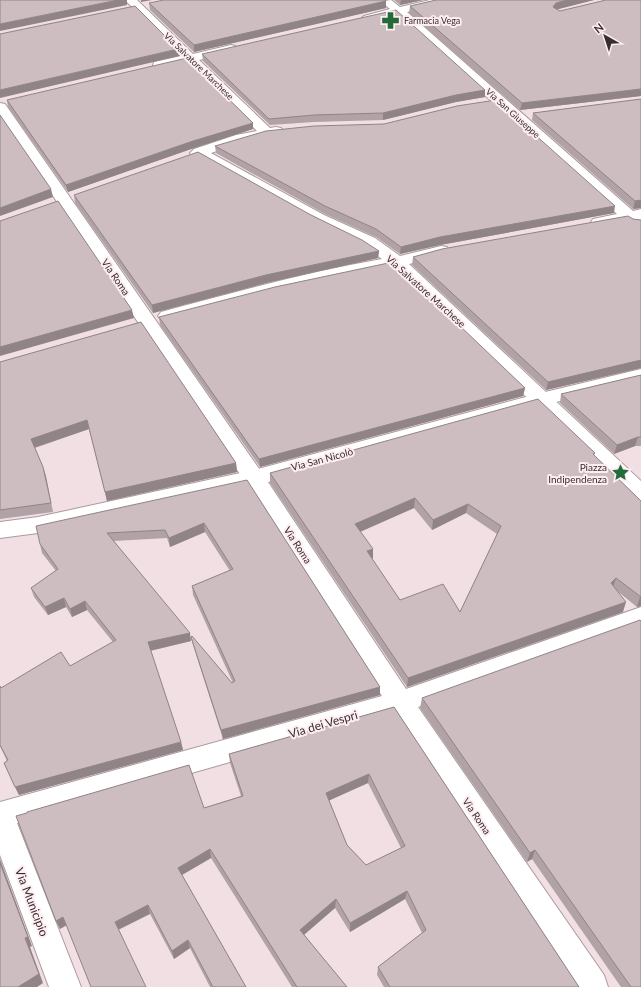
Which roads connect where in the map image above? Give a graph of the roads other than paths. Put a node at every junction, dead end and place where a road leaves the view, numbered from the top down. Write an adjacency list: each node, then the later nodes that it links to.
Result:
1 (385, 0): 7 (street, Via San Giuseppe)
2 (445, 0): 3 (street)
3 (418, 3): 7 (street); 9 (street)
4 (135, 4): 5 (street); 6 (street); 11 (street, Via Salvatore Marchese)
5 (154, 4)
6 (124, 11)
7 (397, 11): 8 (street); 9 (street, Via San Giuseppe)
8 (359, 20)
9 (414, 26): 13 (street, Via San Giuseppe)
10 (244, 46): 11 (street)
11 (190, 58): 12 (street); 19 (street, Via Salvatore Marchese)
12 (144, 69)
13 (499, 100): 14 (street); 17 (street, Via San Giuseppe)
14 (482, 102)
15 (3, 103): 24 (street, Via Roma)
16 (533, 114): 17 (street)
17 (518, 116): 20 (street, Via San Giuseppe)
18 (290, 130): 19 (street)
19 (266, 132): 23 (street, Via Salvatore Marchese)
20 (637, 219): 21 (street)
21 (584, 224)
22 (455, 248): 23 (street)
23 (397, 262): 24 (street); 26 (street, Via Salvatore Marchese)
24 (138, 324): 27 (street, Via Roma)
25 (641, 375): 26 (street, Via San Nicolò)
26 (541, 398): 27 (street, Via San Nicolò); 28 (street, Via Salvatore Marchese)
27 (254, 478): 29 (street, Via San Nicolò); 31 (street, Via Roma)
28 (641, 494)
29 (0, 530)
30 (641, 617): 31 (street, Via dei Vespri)
31 (400, 702): 32 (street, Via dei Vespri); 34 (street, Via Roma)
32 (0, 816): 33 (street, Via Municipio)
33 (65, 987)
34 (592, 987)

